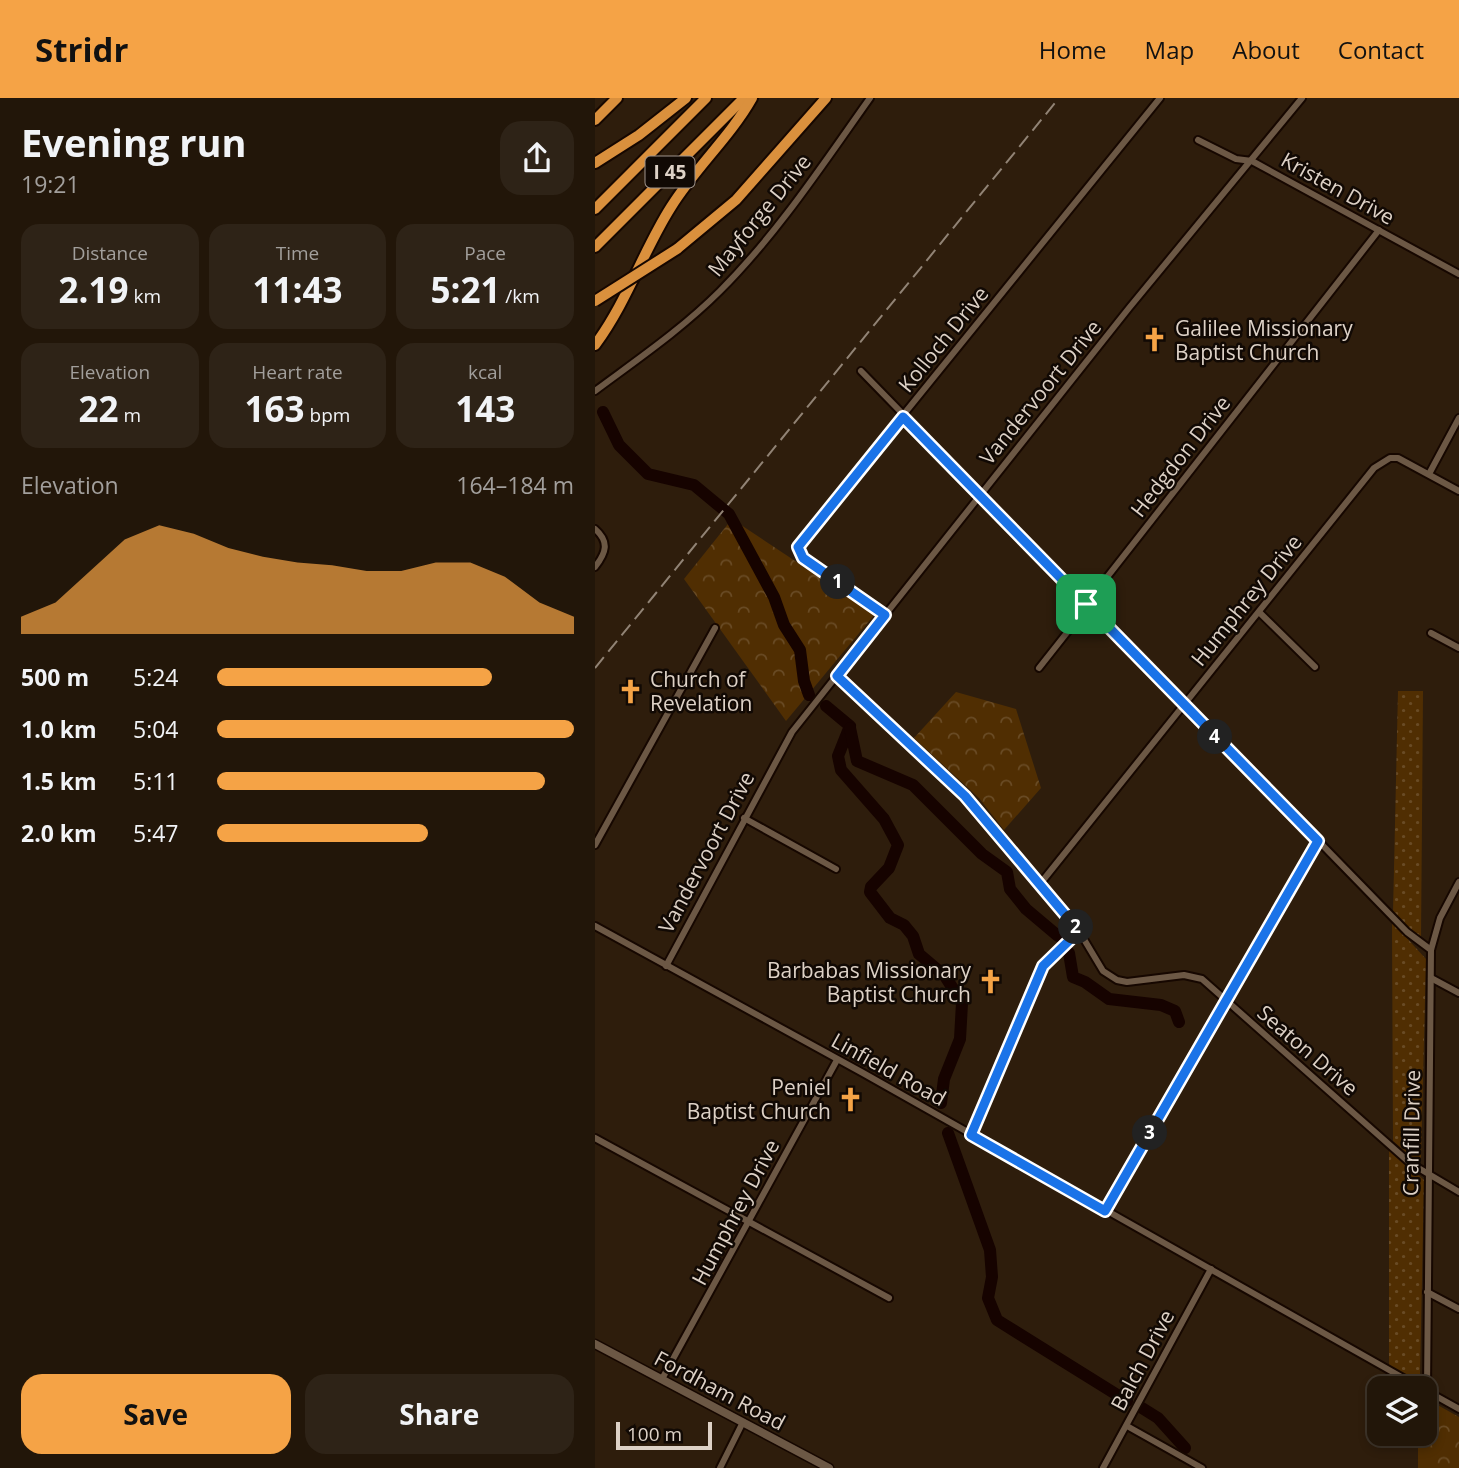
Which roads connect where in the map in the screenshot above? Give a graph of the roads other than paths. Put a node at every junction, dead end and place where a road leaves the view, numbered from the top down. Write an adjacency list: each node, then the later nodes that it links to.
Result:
1 (617, 98): 10 (highway)
2 (686, 98): 13 (highway)
3 (706, 98): 14 (highway, I 45)
4 (744, 98): 16 (highway, I 45)
5 (752, 98): 19 (highway)
6 (826, 98): 18 (highway, bridge)
7 (870, 98): 21 (street, Mayforge Drive)
8 (1160, 98): 22 (street, Kolloch Drive)
9 (1302, 98): 12 (street, Vandervoort Drive)
10 (595, 120)
11 (1198, 140): 12 (street, Kristen Drive)
12 (1252, 161): 15 (street, Kristen Drive); 26 (street, Vandervoort Drive)
13 (595, 163)
14 (595, 209)
15 (1379, 230): 17 (street, Kristen Drive); 29 (street, Hedgdon Drive)
16 (595, 247)
17 (1459, 274)
18 (595, 301)
19 (595, 345)
20 (861, 371): 22 (street)
21 (595, 391)
22 (903, 417): 26 (street); 31 (street, Kolloch Drive)
23 (1459, 418): 24 (street)
24 (1429, 474): 25 (street); 30 (street, Humphrey Drive)
25 (1459, 491)
26 (980, 495): 29 (street); 31 (street, Vandervoort Drive)
27 (595, 529): 28 (street)
28 (595, 568)
29 (1087, 605): 36 (street, Hedgdon Drive); 38 (street)
30 (1259, 612): 35 (street); 38 (street, Humphrey Drive)
31 (885, 615): 37 (street, Vandervoort Drive)
32 (715, 628): 41 (street)
33 (1431, 633): 34 (street)
34 (1459, 648)
35 (1315, 667)
36 (1039, 668)
37 (837, 676): 39 (street, Vandervoort Drive); 44 (street, Seaton Drive)
38 (1184, 705): 40 (street); 44 (street, Humphrey Drive)
39 (744, 818): 42 (street); 48 (street, Vandervoort Drive)
40 (1318, 841): 47 (street); 51 (street)
41 (595, 845)
42 (836, 869)
43 (1459, 882): 47 (street, Cranfill Drive)
44 (1040, 884): 46 (street, Seaton Drive)
45 (595, 926): 48 (street, Linfield Road)
46 (1079, 931): 51 (street, Seaton Drive); 53 (street)
47 (1431, 950): 49 (street, Cranfill Drive)
48 (666, 966): 52 (street, Linfield Road)
49 (1431, 978): 50 (street); 55 (street, Cranfill Drive)
50 (1459, 993)
51 (1227, 1001): 55 (street, Seaton Drive); 57 (street)
52 (837, 1060): 53 (street, Linfield Road); 58 (street, Humphrey Drive)
53 (971, 1135): 57 (street, Linfield Road)
54 (595, 1138): 58 (street)
55 (1427, 1175): 56 (street, Seaton Drive); 60 (street, Cranfill Drive)
56 (1459, 1192)
57 (1105, 1211): 59 (street, Linfield Road)
58 (748, 1223): 61 (street); 66 (street, Humphrey Drive)
59 (1211, 1269): 64 (street, Linfield Road); 70 (street, Balch Drive)
60 (1427, 1292): 62 (street); 65 (street, Cranfill Drive)
61 (890, 1298)
62 (1459, 1309)
63 (595, 1344): 66 (street, Fordham Road)
64 (1399, 1376)
65 (1424, 1376)
66 (662, 1379): 69 (street, Fordham Road)
67 (1437, 1397): 68 (street, Linfield Road)
68 (1459, 1409)
69 (743, 1422): 71 (street); 72 (street, Fordham Road)
70 (1126, 1426): 73 (street, Balch Drive); 74 (street)
71 (720, 1468)
72 (829, 1468)
73 (1103, 1468)
74 (1202, 1468)

